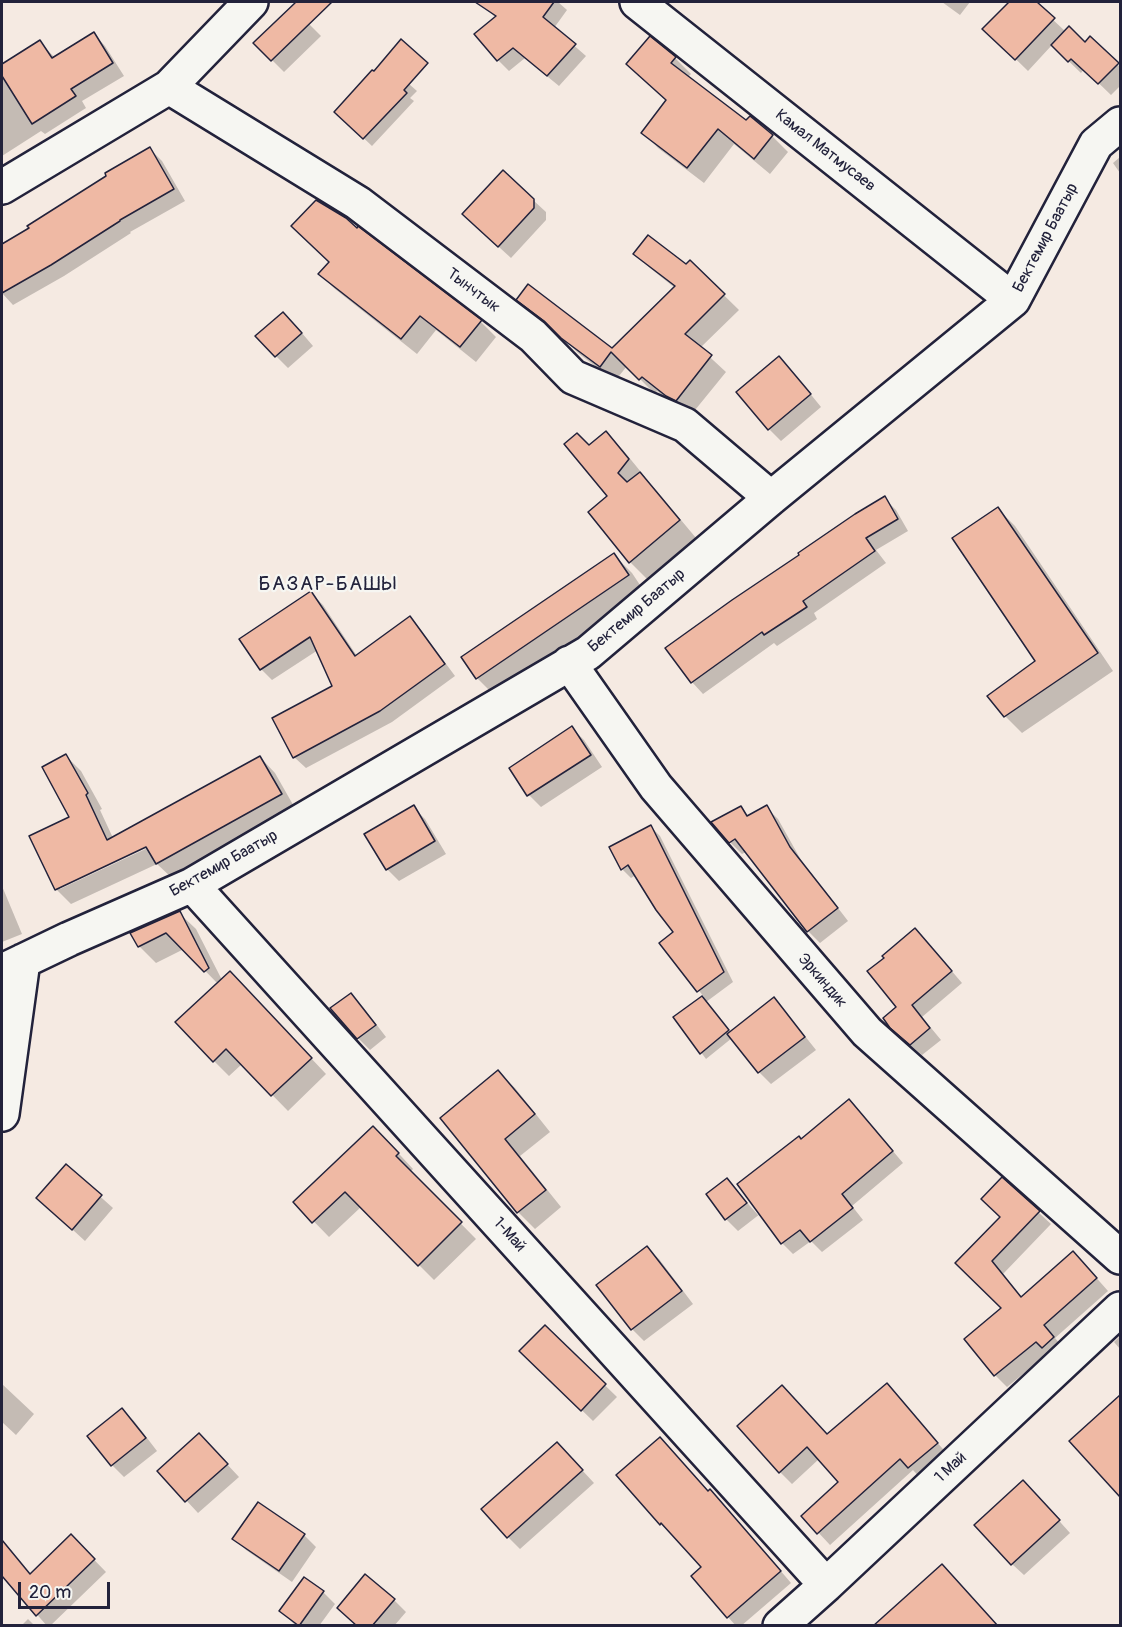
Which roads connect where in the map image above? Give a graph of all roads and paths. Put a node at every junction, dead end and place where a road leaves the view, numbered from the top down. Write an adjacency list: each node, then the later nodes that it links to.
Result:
1 (251, 2): 3 (street)
2 (638, 2): 6 (street, Камал Матмусаев)
3 (169, 87): 5 (street); 7 (street, Тынчтык)
4 (1120, 124): 6 (street, Бектемир Баатыр)
5 (2, 187)
6 (1013, 300): 7 (street, Бектемир Баатыр)
7 (771, 498): 8 (street, Бектемир Баатыр)
8 (569, 663): 9 (street, Бектемир Баатыр); 12 (street, Эркиндик)
9 (192, 885): 10 (street, Бектемир Баатыр); 14 (street, 1-Май)
10 (12, 966): 11 (street)
11 (2, 1114)
12 (1120, 1257)
13 (1120, 1309): 14 (street, 1 Май)
14 (826, 1585): 15 (street, 1 Май)
15 (780, 1626)

